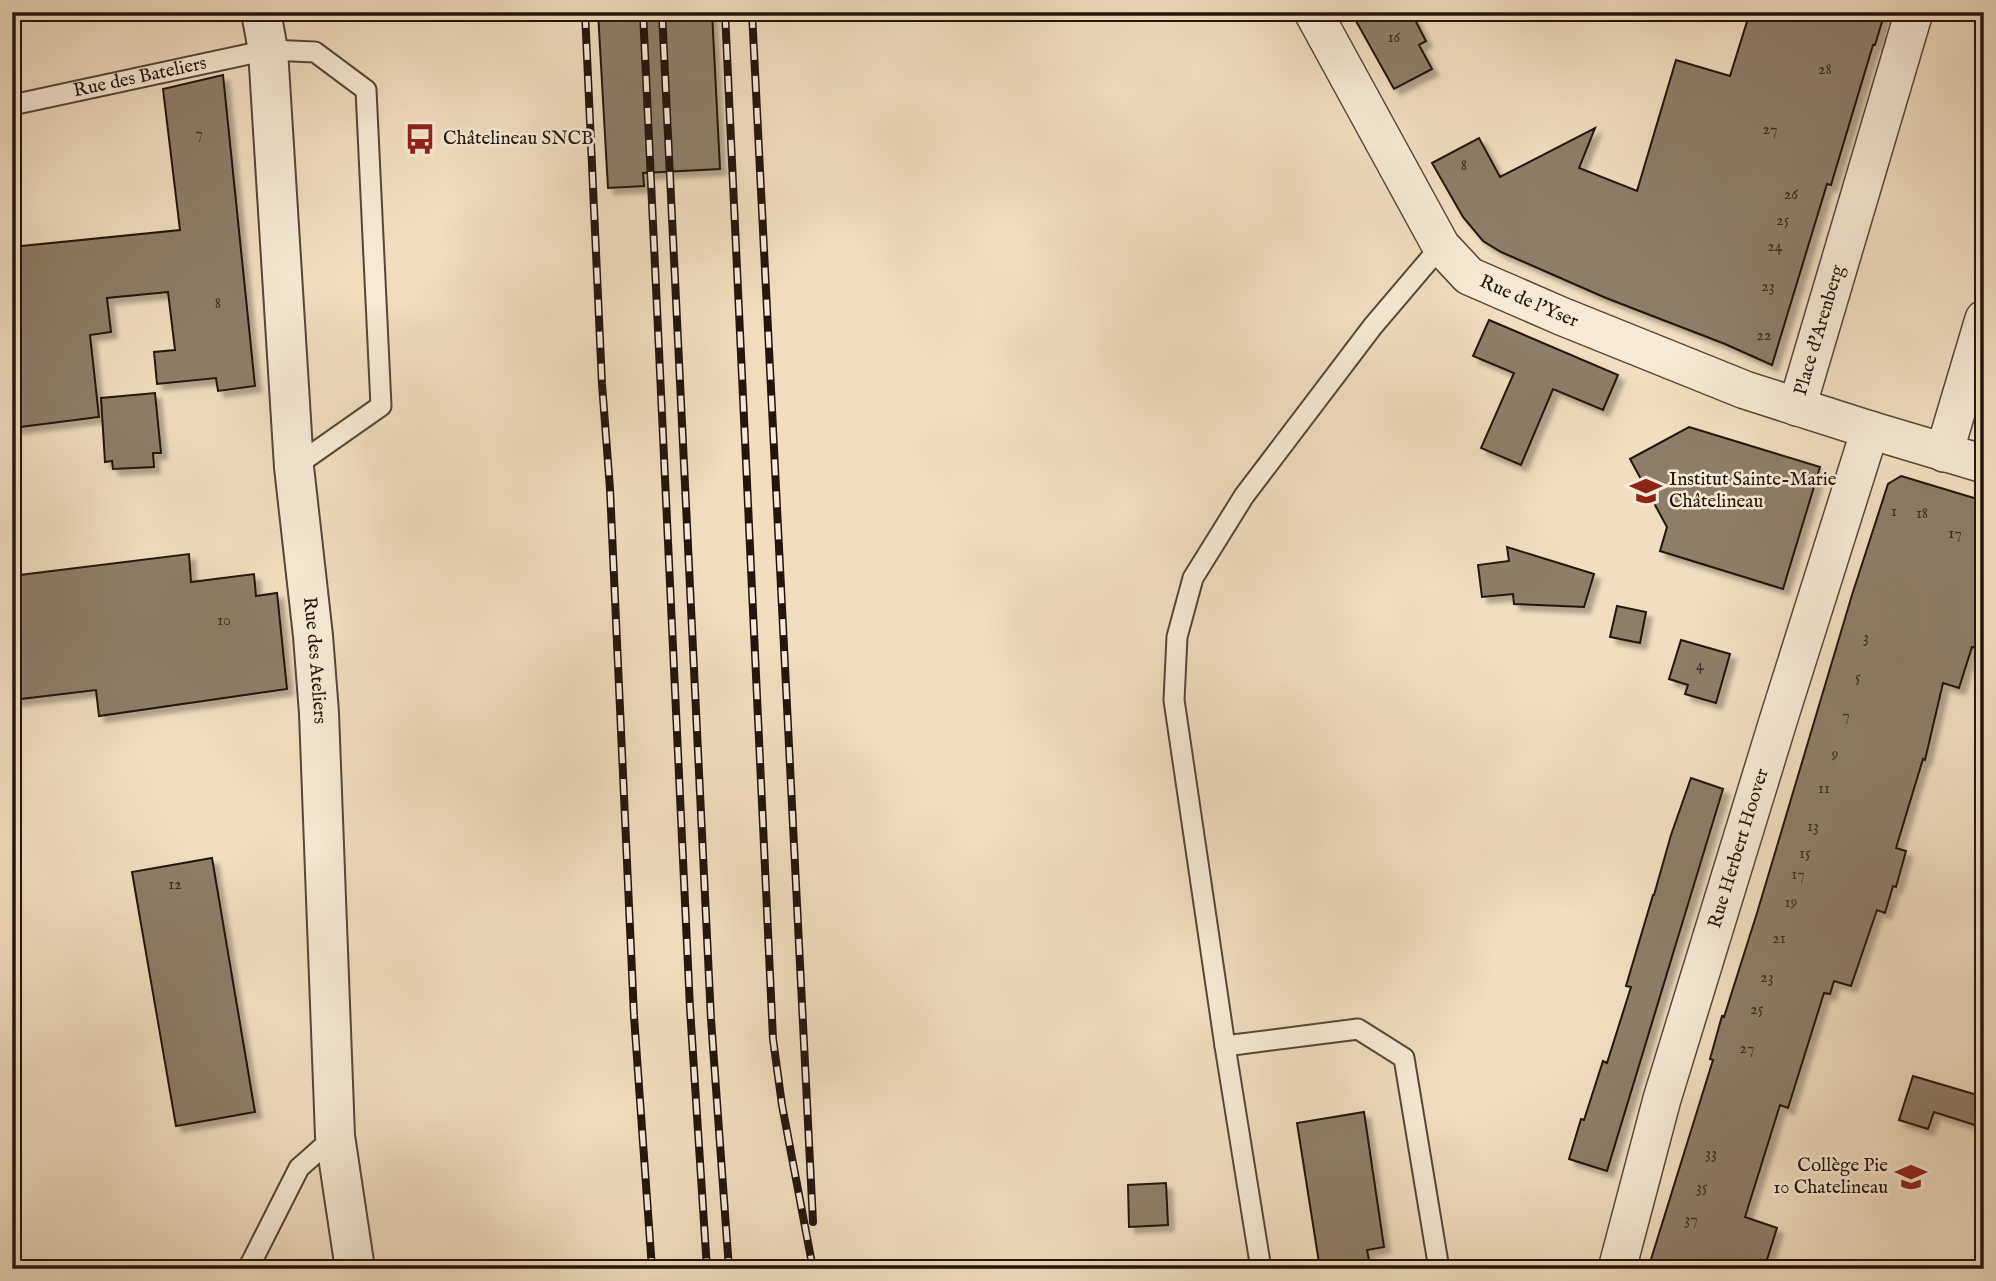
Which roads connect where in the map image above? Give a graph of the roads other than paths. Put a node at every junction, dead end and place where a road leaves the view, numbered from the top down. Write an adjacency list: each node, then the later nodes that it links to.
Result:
1 (261, 12): 4 (street, Rue des Ateliers)
2 (1313, 12): 6 (street, Rue de l'Yser)
3 (1914, 12): 8 (street, Place d'Arenberg)
4 (268, 50): 5 (lane, Rue des Bateliers); 12 (street, Rue des Ateliers); 12 (lane, Rue des Bateliers)
5 (12, 105)
6 (1441, 246): 8 (street, Rue de l'Yser); 13 (lane)
7 (1984, 319): 10 (street)
8 (1797, 407): 9 (street, Place d'Arenberg)
9 (1870, 430): 10 (street, Place d'Arenberg); 19 (street, Rue Herbert Hoover)
10 (1944, 453): 11 (street, Place d'Arenberg)
11 (1984, 464)
12 (294, 467): 14 (street, Rue des Ateliers)
13 (1225, 1046): 17 (lane); 18 (lane)
14 (335, 1136): 15 (lane); 16 (street, Rue des Ateliers)
15 (253, 1267)
16 (355, 1269)
17 (1261, 1269)
18 (1439, 1269)
19 (1617, 1269)

